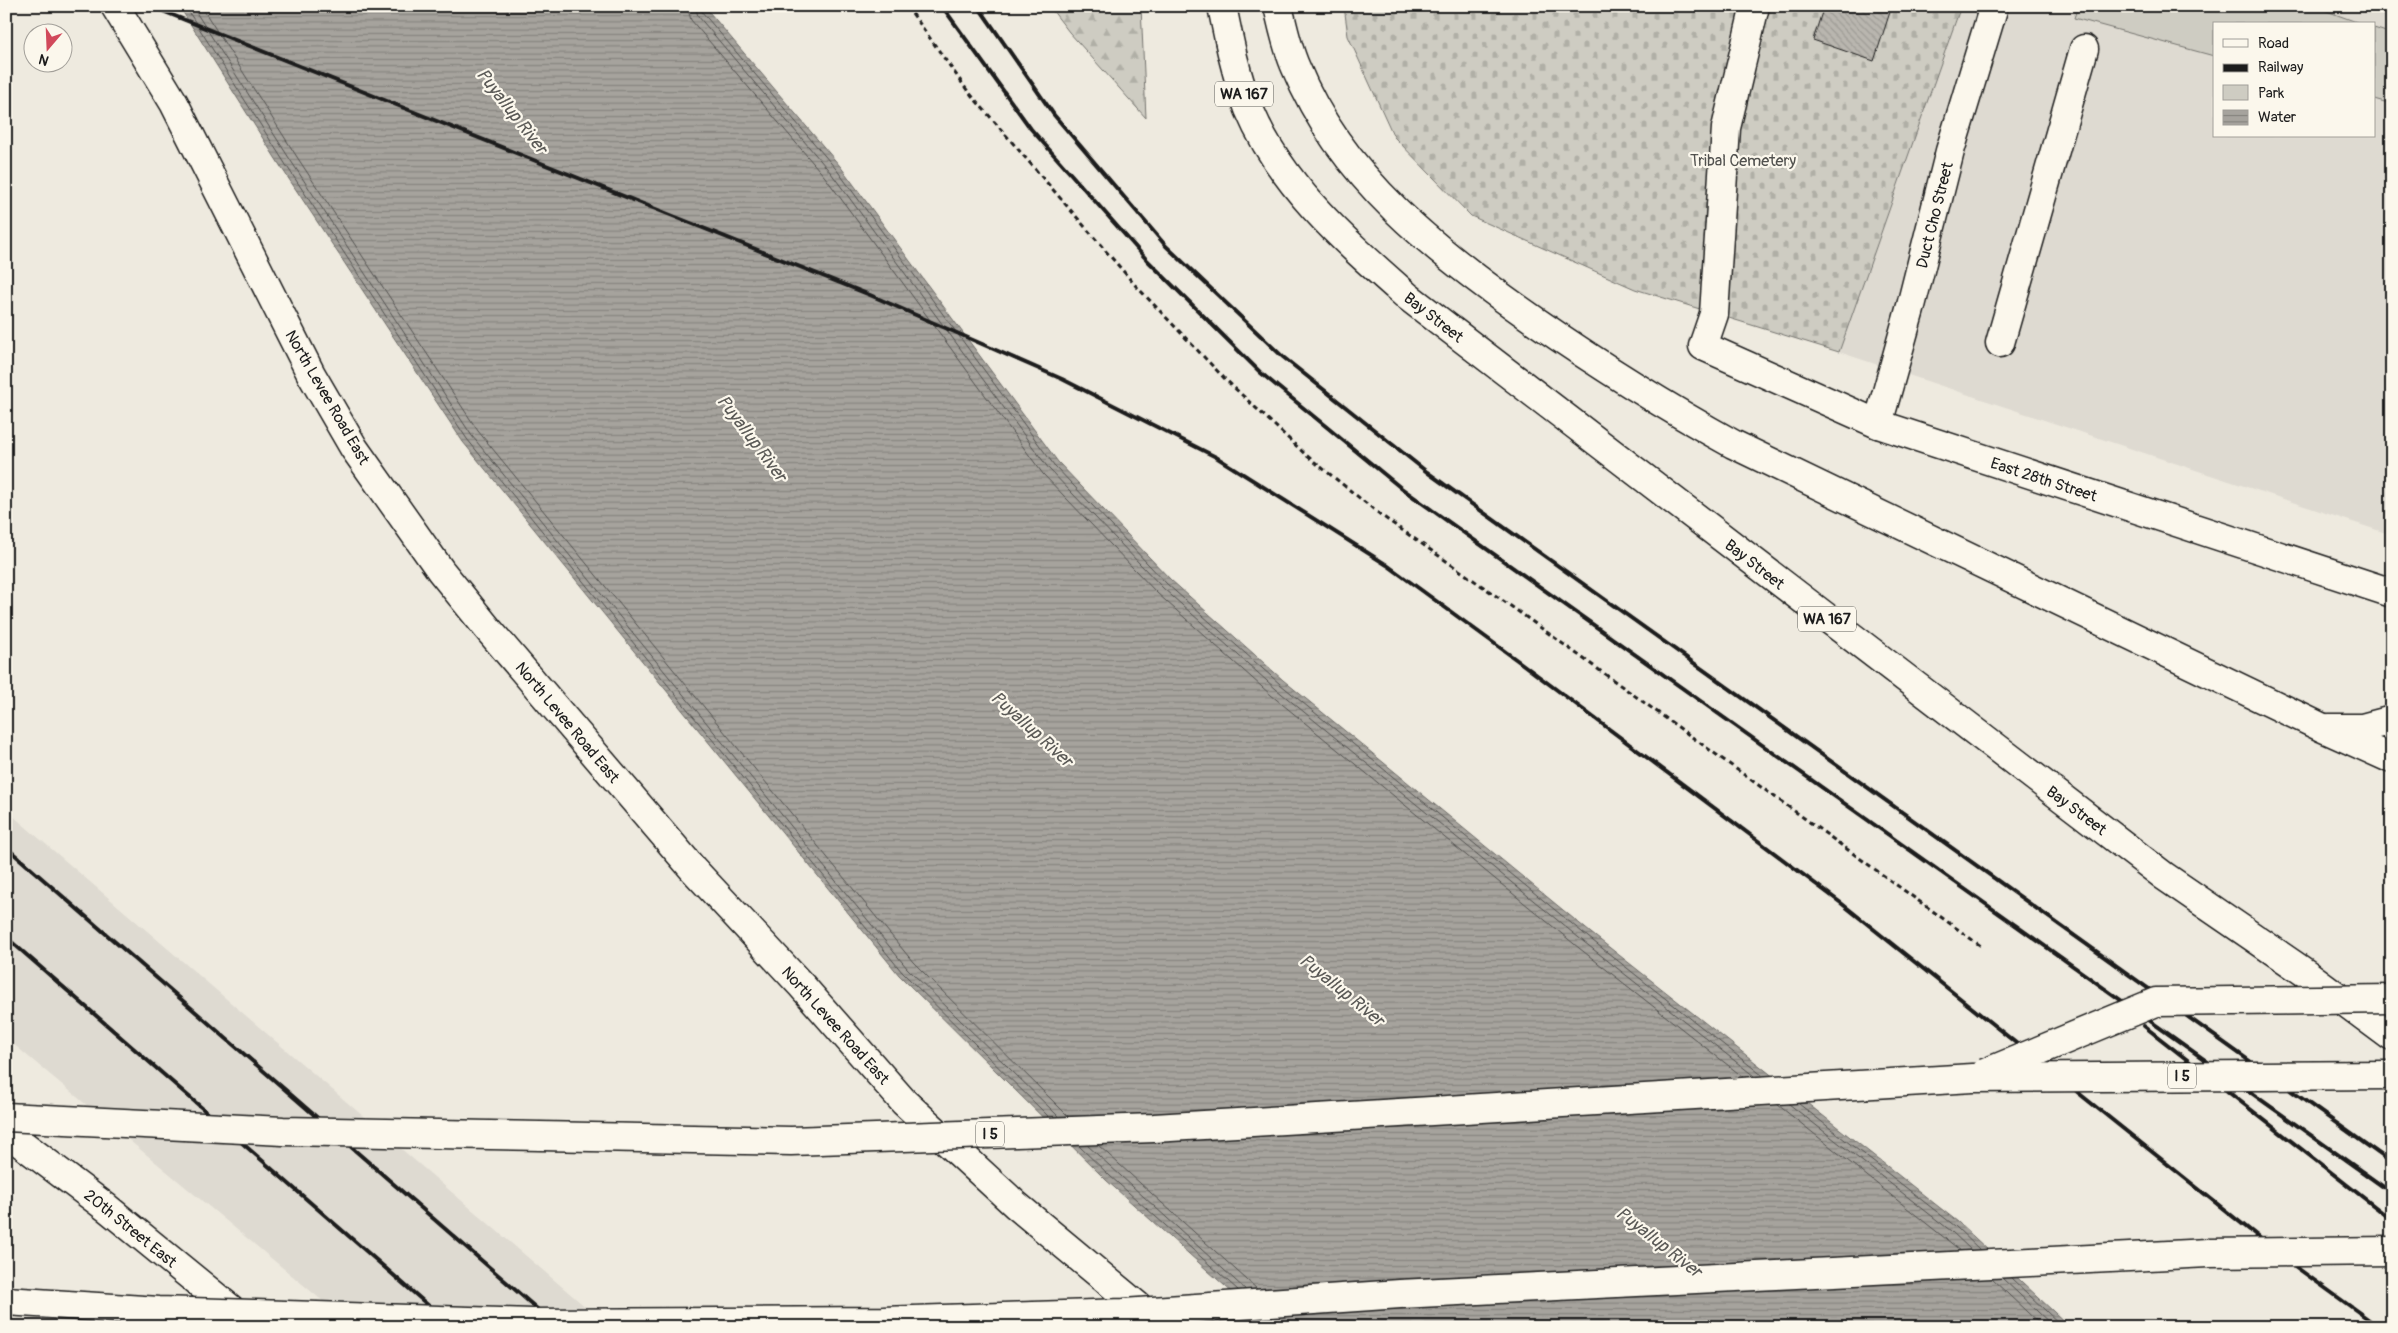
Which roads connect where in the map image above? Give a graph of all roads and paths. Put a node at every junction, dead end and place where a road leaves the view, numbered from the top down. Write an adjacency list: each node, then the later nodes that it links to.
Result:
1 (115, 6): 24 (main road, North Levee Road East)
2 (908, 6): 14 (path)
3 (1222, 6): 16 (main road, Bay Street / WA 167)
4 (1278, 6): 12 (main road)
5 (1755, 6): 9 (main road, East 28th Street)
6 (1994, 6): 9 (main road, Duct Cho Street)
7 (2084, 49): 8 (main road)
8 (2000, 343)
9 (1878, 424): 10 (main road, East 28th Street)
10 (2392, 593)
11 (2392, 720): 12 (main road)
12 (2320, 727): 13 (main road)
13 (2392, 759)
14 (1980, 946)
15 (2392, 999): 18 (main road, bridge)
16 (2392, 1037)
17 (2392, 1075): 18 (main road, I 5, bridge)
18 (1972, 1078): 19 (main road, I 5, bridge)
19 (6, 1117)
20 (6, 1132): 23 (main road, 20th Street East)
21 (2392, 1251): 22 (main road, bridge)
22 (6, 1301)
23 (253, 1327)
24 (1163, 1327)

